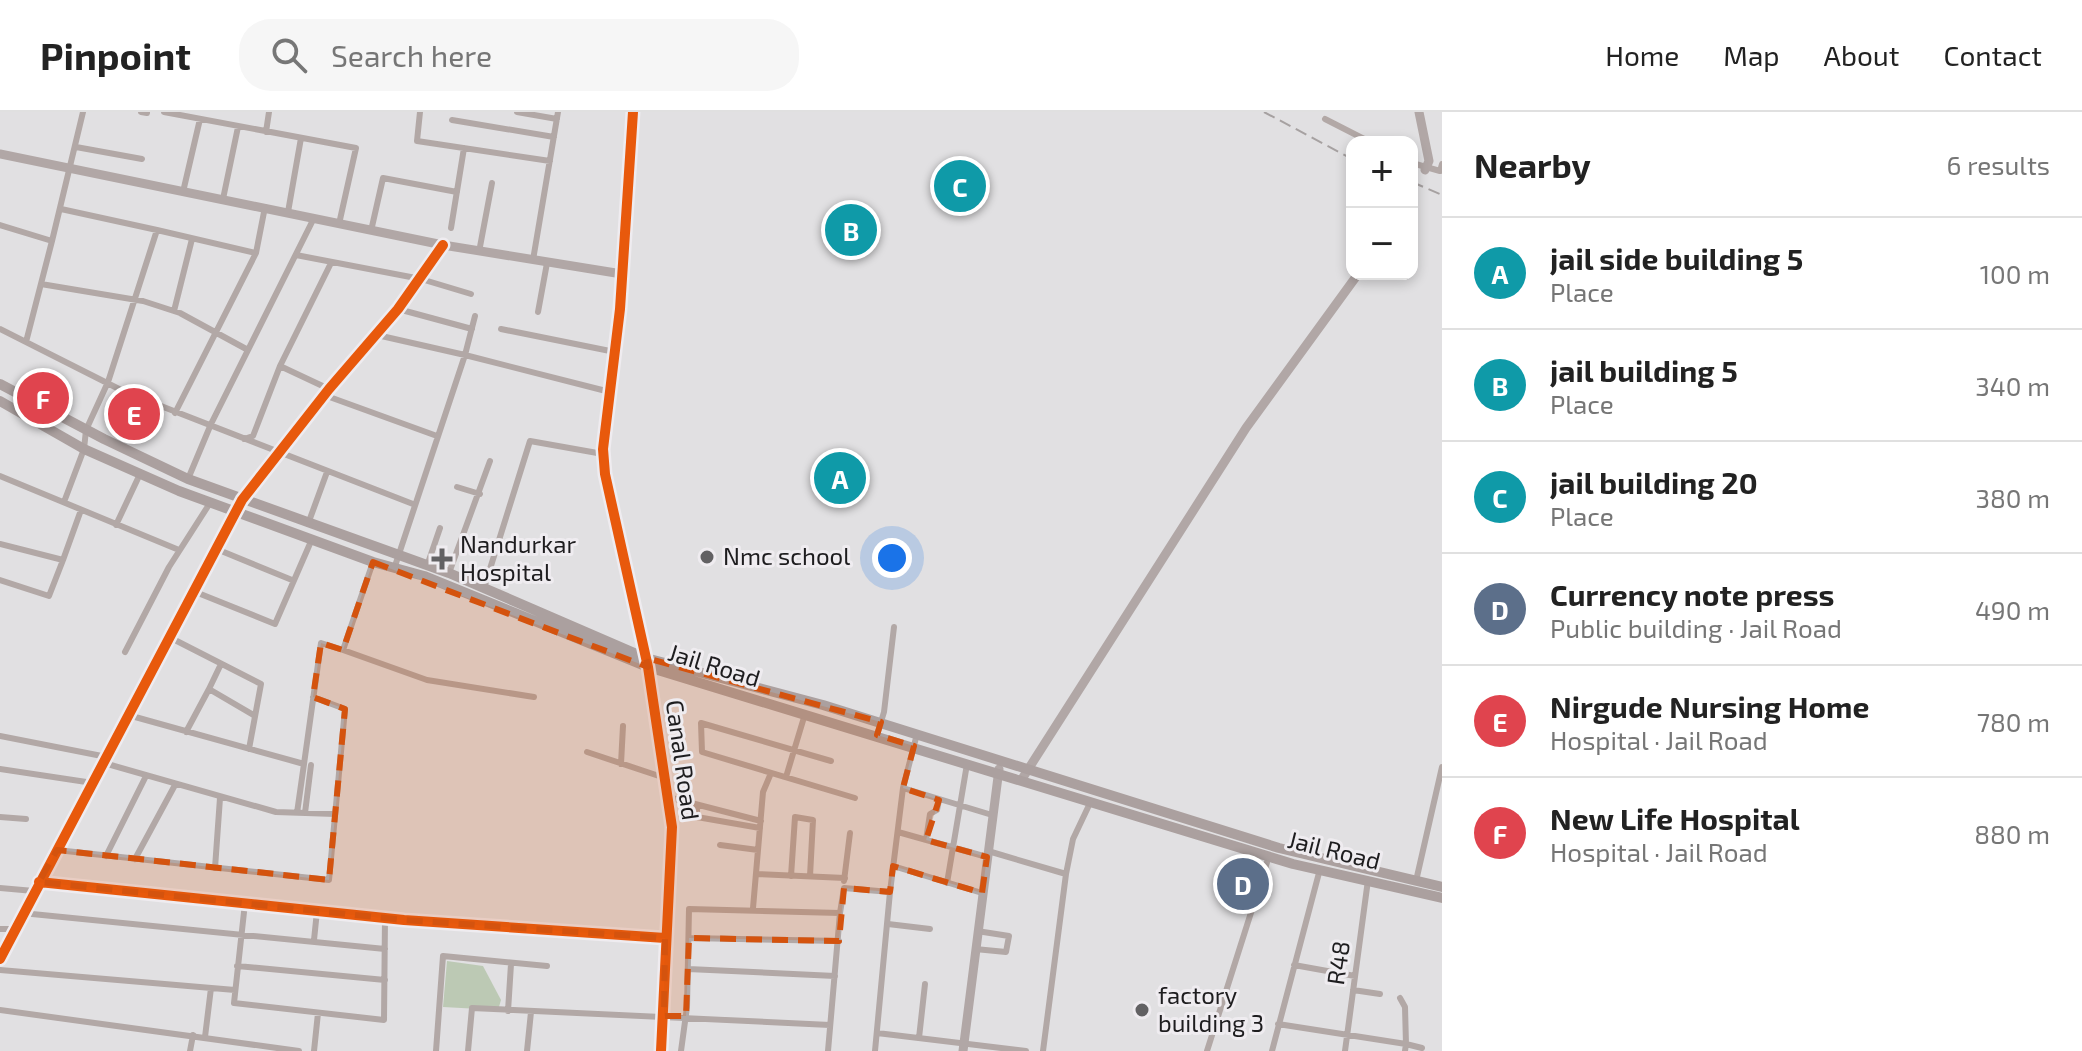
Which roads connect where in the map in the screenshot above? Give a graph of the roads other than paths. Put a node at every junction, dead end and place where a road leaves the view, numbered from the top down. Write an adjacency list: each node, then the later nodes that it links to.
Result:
1 (83, 112): 18 (street)
2 (164, 112): 8 (street)
3 (269, 112): 14 (street)
4 (420, 112): 19 (street)
5 (517, 112): 9 (street)
6 (633, 112): 49 (street, Canal Road)
7 (1419, 112): 25 (street)
8 (188, 114): 10 (street)
9 (558, 115): 16 (street)
10 (200, 119): 13 (street); 28 (street)
11 (1325, 119): 15 (street)
12 (452, 120): 16 (street)
13 (238, 127): 14 (street); 30 (street)
14 (266, 132): 17 (street)
15 (1358, 136)
16 (554, 137): 22 (street)
17 (301, 138): 33 (street); 35 (street)
18 (76, 147): 21 (street); 26 (street)
19 (464, 148): 22 (street); 29 (street)
20 (0, 154): 26 (street)
21 (142, 159)
22 (550, 161): 46 (street)
23 (1442, 164): 25 (street)
24 (1418, 166): 25 (street)
25 (1425, 170)
26 (70, 171): 28 (street); 32 (street)
27 (492, 183): 43 (street)
28 (183, 192): 30 (street)
29 (457, 192): 37 (street); 39 (street)
30 (223, 199): 31 (street)
31 (265, 207): 33 (street); 44 (street)
32 (61, 209): 38 (street); 41 (street)
33 (288, 212): 34 (street)
34 (314, 218): 35 (street); 45 (street)
35 (339, 224): 39 (street)
36 (0, 225): 41 (street)
37 (451, 228)
38 (157, 230): 40 (street); 54 (street)
39 (371, 231): 42 (street)
40 (192, 239): 44 (street); 56 (street)
41 (52, 241): 52 (street)
42 (443, 245): 43 (street); 50 (street)
43 (479, 252): 46 (street)
44 (256, 253): 62 (street)
45 (296, 255): 47 (street); 65 (street)
46 (533, 260): 48 (street)
47 (331, 263): 50 (street); 68 (street)
48 (547, 263): 49 (street); 57 (street)
49 (622, 274): 66 (street, Canal Road)
50 (421, 279): 53 (street); 55 (street)
51 (1354, 280): 143 (street)
52 (41, 284): 54 (street); 64 (street)
53 (471, 294)
54 (136, 300): 56 (street); 69 (street)
55 (398, 309): 60 (street); 63 (street)
56 (174, 311): 62 (street)
57 (538, 312)
58 (475, 316): 60 (street)
59 (0, 329): 64 (street)
60 (472, 329): 67 (street)
61 (501, 329): 66 (street)
62 (217, 333): 65 (street); 74 (street)
63 (377, 335): 67 (street); 71 (street)
64 (26, 342): 69 (street)
65 (248, 350): 75 (street)
66 (615, 352): 72 (street, Canal Road)
67 (465, 355): 72 (street); 77 (street)
68 (280, 366): 71 (street); 78 (street)
69 (108, 382): 74 (street); 76 (street)
70 (0, 384): 76 (main road)
71 (326, 392): 77 (street); 80 (street)
72 (610, 392): 81 (street, Canal Road)
73 (1, 406): 79 (main road, Jail Road)
74 (175, 413): 75 (street)
75 (211, 424): 78 (street); 86 (street)
76 (86, 430): 79 (street); 86 (main road)
77 (437, 436): 92 (street)
78 (244, 439): 80 (street)
79 (84, 449): 84 (main road, Jail Road); 90 (street)
80 (277, 454): 83 (street); 89 (street)
81 (604, 454): 110 (street); 116 (street, Canal Road)
82 (490, 461): 88 (street)
83 (327, 472): 92 (street); 95 (street)
84 (140, 474): 91 (main road, Jail Road); 96 (street)
85 (0, 476): 90 (street)
86 (188, 479): 89 (main road)
87 (457, 487): 88 (street)
88 (480, 494): 107 (street)
89 (242, 500): 94 (street); 95 (main road)
90 (64, 502): 93 (street)
91 (210, 503): 94 (main road, Jail Road); 101 (street)
92 (413, 504): 102 (street)
93 (81, 510): 96 (street); 103 (street)
94 (236, 513): 98 (main road, Jail Road); 100 (street)
95 (308, 524): 102 (main road)
96 (116, 525): 101 (street)
97 (440, 528): 105 (street)
98 (312, 539): 104 (main road, Jail Road); 109 (street)
99 (0, 544): 103 (street)
100 (214, 548): 109 (street); 111 (street)
101 (179, 550): 115 (street)
102 (398, 556): 105 (main road); 106 (street)
103 (63, 560): 108 (street)
104 (373, 562): 106 (main road, Jail Road); 114 (street)
105 (427, 566): 107 (main road)
106 (394, 569): 116 (main road, Jail Road)
107 (449, 573): 110 (main road)
108 (0, 580)
109 (292, 580): 111 (street)
110 (484, 588): 116 (main road)
111 (193, 591): 113 (street)
112 (894, 627): 124 (street)
113 (169, 637): 117 (street); 122 (street)
114 (343, 650): 119 (street); 120 (street)
115 (125, 652)
116 (647, 662): 121 (main road, Jail Road); 124 (main road); 146 (street, Canal Road)
117 (221, 664): 118 (street); 123 (street)
118 (209, 689): 123 (street); 126 (street)
119 (313, 697): 137 (street); 159 (street)
120 (534, 697)
121 (805, 714): 128 (main road, Jail Road); 132 (street)
122 (128, 715): 126 (street); 134 (street)
123 (255, 716): 131 (street)
124 (881, 722): 127 (main road); 128 (street)
125 (623, 726): 138 (street)
126 (186, 732): 131 (street)
127 (917, 734): 130 (street); 139 (main road)
128 (877, 735): 130 (main road, Jail Road)
129 (0, 736): 134 (street)
130 (914, 746): 136 (main road, Jail Road); 150 (street)
131 (249, 749): 137 (street)
132 (794, 751): 135 (street); 142 (street); 145 (street)
133 (587, 752): 138 (street)
134 (105, 760): 144 (street); 147 (street)
135 (831, 761)
136 (967, 762): 139 (main road, Jail Road); 157 (street)
137 (308, 764): 158 (street)
138 (621, 764): 146 (street)
139 (1000, 767): 143 (main road, Jail Road); 161 (street)
140 (1442, 767): 148 (street)
141 (0, 769): 147 (street)
142 (771, 773): 145 (street); 164 (street)
143 (1025, 775): 155 (main road, Jail Road); 160 (main road)
144 (146, 776): 149 (street); 173 (street)
145 (786, 777): 153 (street)
146 (665, 778): 151 (street, Canal Road)
147 (93, 783): 170 (street)
148 (1440, 783): 185 (street)
149 (175, 785): 152 (street); 175 (street)
150 (903, 788): 154 (street); 165 (street)
151 (668, 797): 156 (street); 206 (street, Canal Road)
152 (220, 798): 158 (street); 177 (street)
153 (855, 798)
154 (939, 800): 157 (street); 167 (street)
155 (1091, 801): 160 (main road, Jail Road); 180 (street)
156 (697, 805): 164 (street); 164 (street)
157 (960, 806): 161 (street); 169 (street)
158 (301, 813): 159 (street)
159 (335, 814): 177 (street)
160 (1154, 814): 174 (main road, Jail Road); 181 (main road)
161 (992, 815): 172 (street)
162 (0, 817): 163 (street)
163 (26, 819)
164 (760, 824): 171 (street)
165 (898, 832): 167 (street); 176 (street)
166 (850, 833): 184 (street)
167 (926, 840): 169 (street)
168 (720, 845): 171 (street)
169 (953, 848): 172 (street); 186 (street)
170 (57, 850): 173 (street); 187 (street)
171 (758, 850): 179 (street)
172 (987, 854): 180 (street); 192 (street)
173 (106, 856): 175 (street)
174 (1269, 856): 178 (main road, Jail Road); 256 (street)
175 (135, 859): 177 (street)
176 (893, 866): 186 (street); 191 (street)
177 (215, 868)
178 (1320, 869): 181 (main road, Jail Road); 214 (street)
179 (756, 874): 182 (street); 195 (street)
180 (1066, 874): 255 (street)
181 (1370, 875): 185 (main road); 193 (main road, Jail Road); 220 (street, R48)
182 (791, 876): 183 (street); 183 (street)
183 (810, 876): 184 (street)
184 (845, 878): 190 (street)
185 (1415, 882): 188 (main road)
186 (947, 883): 192 (street)
187 (37, 886): 189 (street); 194 (street); 197 (street)
188 (1442, 887)
189 (0, 888)
190 (844, 888): 191 (street); 198 (street)
191 (890, 892): 200 (street)
192 (982, 893): 204 (street)
193 (1442, 898)
194 (245, 903): 196 (street); 205 (street)
195 (753, 908): 198 (street); 207 (street)
196 (317, 911): 199 (street); 208 (street)
197 (22, 913): 202 (street); 205 (street)
198 (840, 913): 209 (street)
199 (385, 918): 206 (street); 210 (street)
200 (888, 924): 203 (street); 236 (street)
201 (0, 929): 202 (street)
202 (14, 929): 212 (street)
203 (930, 929)
204 (977, 931): 211 (street); 211 (street)
205 (240, 933): 208 (street); 215 (street)
206 (665, 938): 232 (street, Canal Road)
207 (689, 938): 209 (street); 217 (street)
208 (314, 940): 210 (street)
209 (839, 941): 219 (street)
210 (385, 949): 221 (street)
211 (975, 949): 241 (street)
212 (0, 959)
213 (511, 964): 216 (street); 229 (street); 247 (street)
214 (1294, 965): 220 (street); 234 (street)
215 (237, 966): 221 (street); 224 (street)
216 (547, 966)
217 (688, 969): 219 (street); 233 (street)
218 (0, 970): 223 (street)
219 (835, 976): 235 (street)
220 (1355, 976): 225 (street, R48)
221 (385, 980): 231 (street)
222 (925, 984): 240 (street)
223 (211, 988): 224 (street); 239 (street)
224 (235, 990): 231 (street)
225 (1353, 990): 226 (street); 238 (street, R48)
226 (1380, 994)
227 (1400, 998): 242 (street)
228 (0, 1010): 237 (street)
229 (508, 1011): 230 (street); 248 (street)
230 (531, 1012): 232 (street); 249 (street)
231 (318, 1013): 246 (street)
232 (664, 1016): 233 (street); 250 (street, Canal Road)
233 (686, 1016): 235 (street); 251 (street)
234 (1278, 1024): 238 (street); 257 (street)
235 (830, 1025): 252 (street)
236 (877, 1033): 240 (street); 253 (street)
237 (193, 1035): 239 (street); 244 (street)
238 (1347, 1035): 242 (street); 258 (street, R48)
239 (205, 1037): 245 (street)
240 (919, 1038): 241 (street)
241 (963, 1047): 254 (street)
242 (1405, 1048): 243 (street)
243 (1422, 1048)
244 (190, 1051)
245 (299, 1051)
246 (314, 1051)
247 (436, 1051)
248 (468, 1051)
249 (527, 1051)
250 (661, 1051)
251 (681, 1051)
252 (828, 1051)
253 (875, 1051)
254 (1026, 1051)
255 (1043, 1051)
256 (1207, 1051)
257 (1272, 1051)
258 (1345, 1051)

